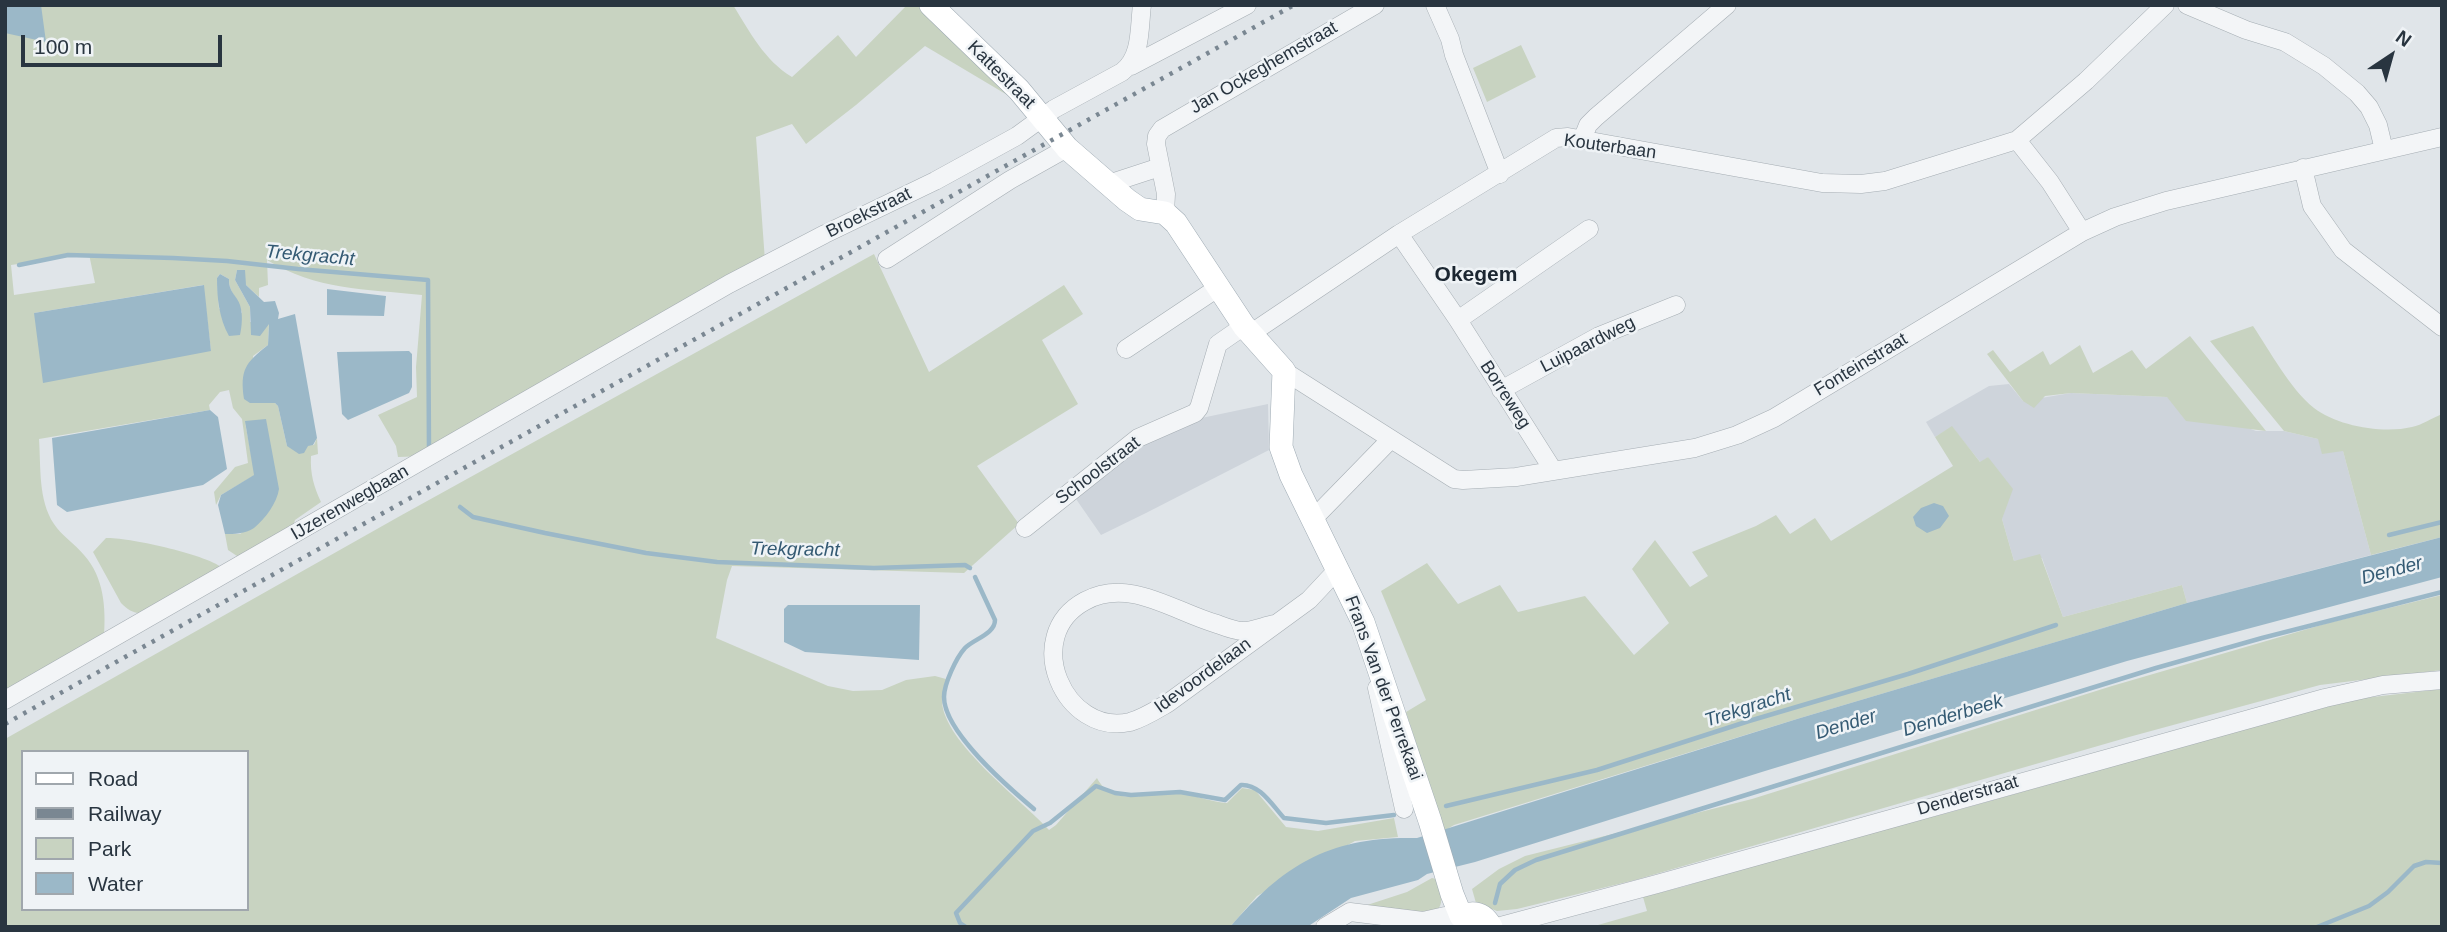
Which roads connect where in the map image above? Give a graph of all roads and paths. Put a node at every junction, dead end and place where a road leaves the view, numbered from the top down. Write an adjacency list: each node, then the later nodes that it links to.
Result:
1 (931, 5): 10 (main road, Kattestraat)
2 (1142, 5): 9 (street)
3 (1247, 5): 9 (street, Broekstraat)
4 (1375, 5): 16 (street, Jan Ockeghemstraat)
5 (1435, 5): 18 (street)
6 (1727, 5): 12 (street)
7 (2165, 5): 13 (street, Kouterbaan)
8 (2187, 5): 15 (street)
9 (1131, 66): 10 (street, Broekstraat)
10 (1043, 117): 14 (main road, Kattestraat); 26 (street, Broekstraat)
11 (2442, 137): 15 (street, Fonteinstraat)
12 (1582, 140): 13 (street, Kouterbaan); 18 (street, Kouterbaan)
13 (2017, 140): 22 (street)
14 (1068, 148): 19 (main road, Kattestraat); 24 (street)
15 (2384, 150): 17 (street, Fonteinstraat)
16 (1160, 167): 19 (street); 20 (street)
17 (2303, 168): 22 (street, Fonteinstraat); 29 (street)
18 (1500, 174): 23 (street, Kouterbaan)
19 (1108, 184): 20 (main road, Kattestraat)
20 (1165, 213): 25 (main road)
21 (1589, 229): 28 (street)
22 (2082, 232): 35 (street, Fonteinstraat)
23 (1399, 234): 28 (street, Borreweg); 30 (street, Kouterbaan)
24 (887, 258)
25 (1219, 287): 30 (main road); 31 (street)
26 (694, 305): 42 (street, IJzerenwegbaan)
27 (1676, 305): 33 (street, Luipaardweg)
28 (1458, 320): 33 (street, Borreweg)
29 (2442, 327)
30 (1247, 330): 32 (main road); 37 (street, Schoolstraat)
31 (1126, 349)
32 (1284, 371): 34 (street, Fonteinstraat); 36 (main road, Frans Van der Perrekaai)
33 (1501, 390): 35 (street, Borreweg)
34 (1391, 439): 35 (street, Fonteinstraat); 36 (street)
35 (1553, 470)
36 (1313, 519): 38 (main road, Frans Van der Perrekaai)
37 (1025, 528)
38 (1342, 577): 39 (street, Idevoordelaan); 40 (main road, Frans Van der Perrekaai)
39 (1274, 624): 39 (street, Idevoordelaan)
40 (1379, 671): 43 (street, Frans Van der Perrekaai); 44 (main road, Frans Van der Perrekaai)
41 (2442, 680): 47 (street, Denderstraat)
42 (5, 700)
43 (1404, 809)
44 (1457, 921): 45 (street); 46 (main road)
45 (1325, 927)
46 (1491, 927)
47 (1497, 927)

